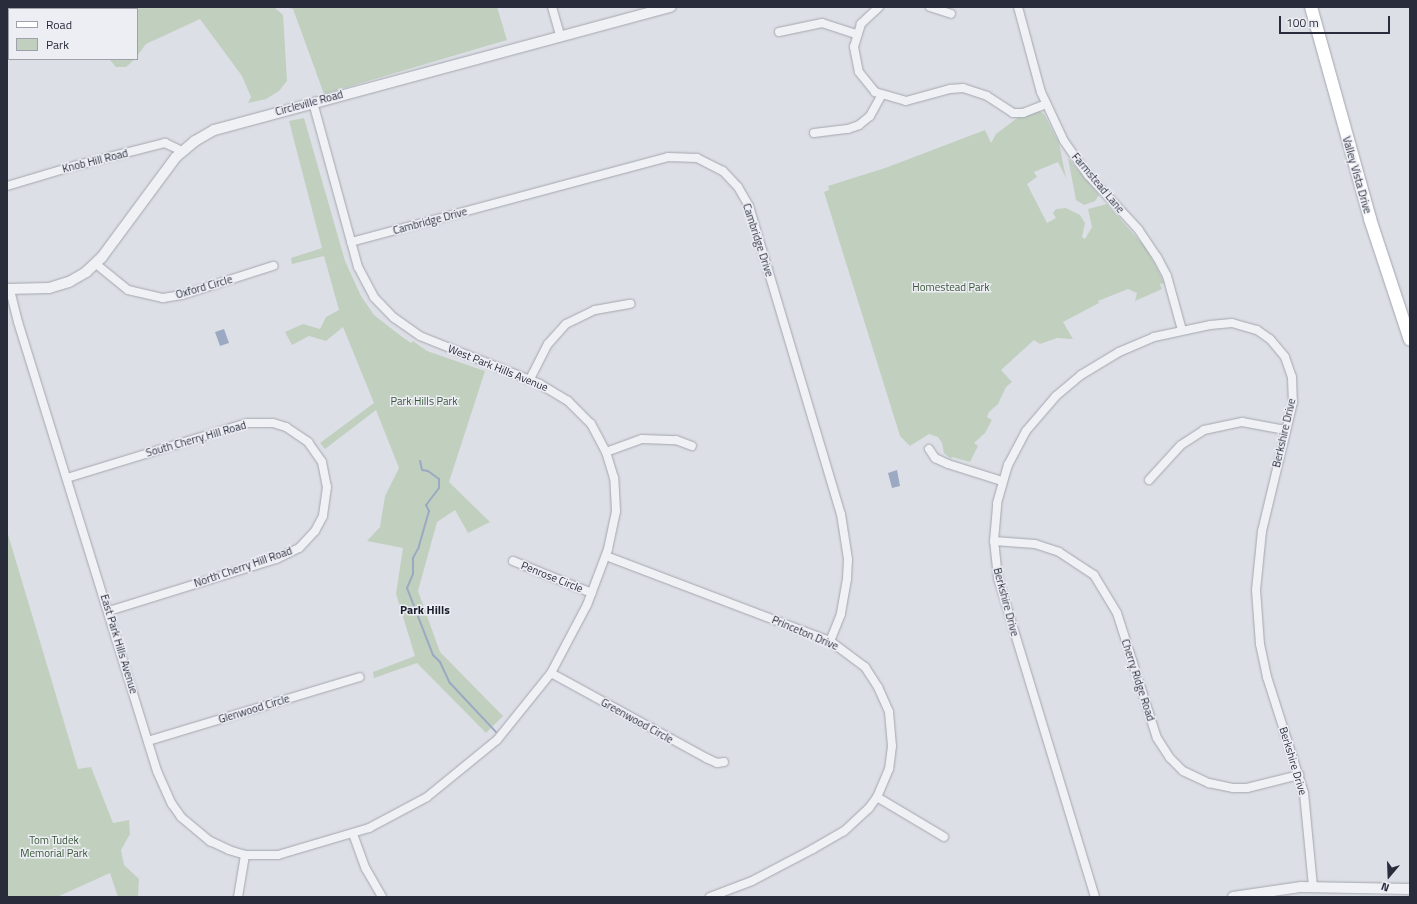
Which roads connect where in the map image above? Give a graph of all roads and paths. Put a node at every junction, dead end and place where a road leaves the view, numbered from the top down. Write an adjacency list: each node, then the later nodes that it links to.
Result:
1 (552, 7): 10 (street)
2 (671, 7): 10 (street, Circleville Road)
3 (879, 7): 9 (street)
4 (930, 7): 7 (street)
5 (1018, 7): 13 (street, Farmstead Lane)
6 (1312, 7): 23 (main road, Valley Vista Drive)
7 (951, 14)
8 (779, 32): 9 (street)
9 (856, 34): 11 (street)
10 (560, 35): 12 (street, Circleville Road)
11 (882, 96): 13 (street); 14 (street)
12 (312, 103): 15 (street, Circleville Road); 17 (street, West Park Hills Avenue)
13 (1046, 104): 22 (street, Farmstead Lane)
14 (814, 133)
15 (182, 151): 16 (street, Knob Hill Road); 18 (street, Circleville Road)
16 (7, 186)
17 (351, 242): 24 (street, West Park Hills Avenue); 38 (street, Cambridge Drive)
18 (96, 264): 19 (street, Oxford Circle); 20 (street, Circleville Road)
19 (273, 266)
20 (9, 289): 30 (street, East Park Hills Avenue)
21 (630, 304): 24 (street)
22 (1182, 330): 25 (street, Berkshire Drive); 32 (street, Berkshire Drive)
23 (1410, 340)
24 (530, 379): 28 (street, West Park Hills Avenue)
25 (1285, 430): 31 (street); 43 (street, Berkshire Drive)
26 (692, 446): 28 (street)
27 (929, 449): 32 (street)
28 (606, 452): 34 (street, West Park Hills Avenue)
29 (325, 476): 30 (street, South Cherry Hill Road); 37 (street, North Cherry Hill Road)
30 (67, 478): 37 (street, East Park Hills Avenue)
31 (1149, 480)
32 (1002, 481): 33 (street, Berkshire Drive)
33 (994, 541): 43 (street, Cherry Ridge Road); 53 (street, Berkshire Drive)
34 (606, 556): 36 (street, West Park Hills Avenue); 38 (street, Princeton Drive)
35 (512, 561): 36 (street, Penrose Circle)
36 (592, 593): 39 (street, West Park Hills Avenue)
37 (108, 610): 41 (street, East Park Hills Avenue)
38 (830, 641): 44 (street, Princeton Drive)
39 (551, 673): 42 (street, Greenwood Circle); 45 (street, West Park Hills Avenue)
40 (360, 677): 41 (street, Glenwood Circle)
41 (148, 741): 47 (street, East Park Hills Avenue)
42 (724, 762)
43 (1299, 775): 48 (street, Berkshire Drive)
44 (877, 797): 46 (street); 50 (street, Princeton Drive)
45 (353, 834): 47 (street, East Park Hills Avenue); 52 (street)
46 (944, 837)
47 (245, 855): 51 (street)
48 (1313, 887): 49 (street); 54 (street)
49 (1410, 890)
50 (714, 896)
51 (238, 897)
52 (382, 897)
53 (1094, 897)
54 (1232, 897)

